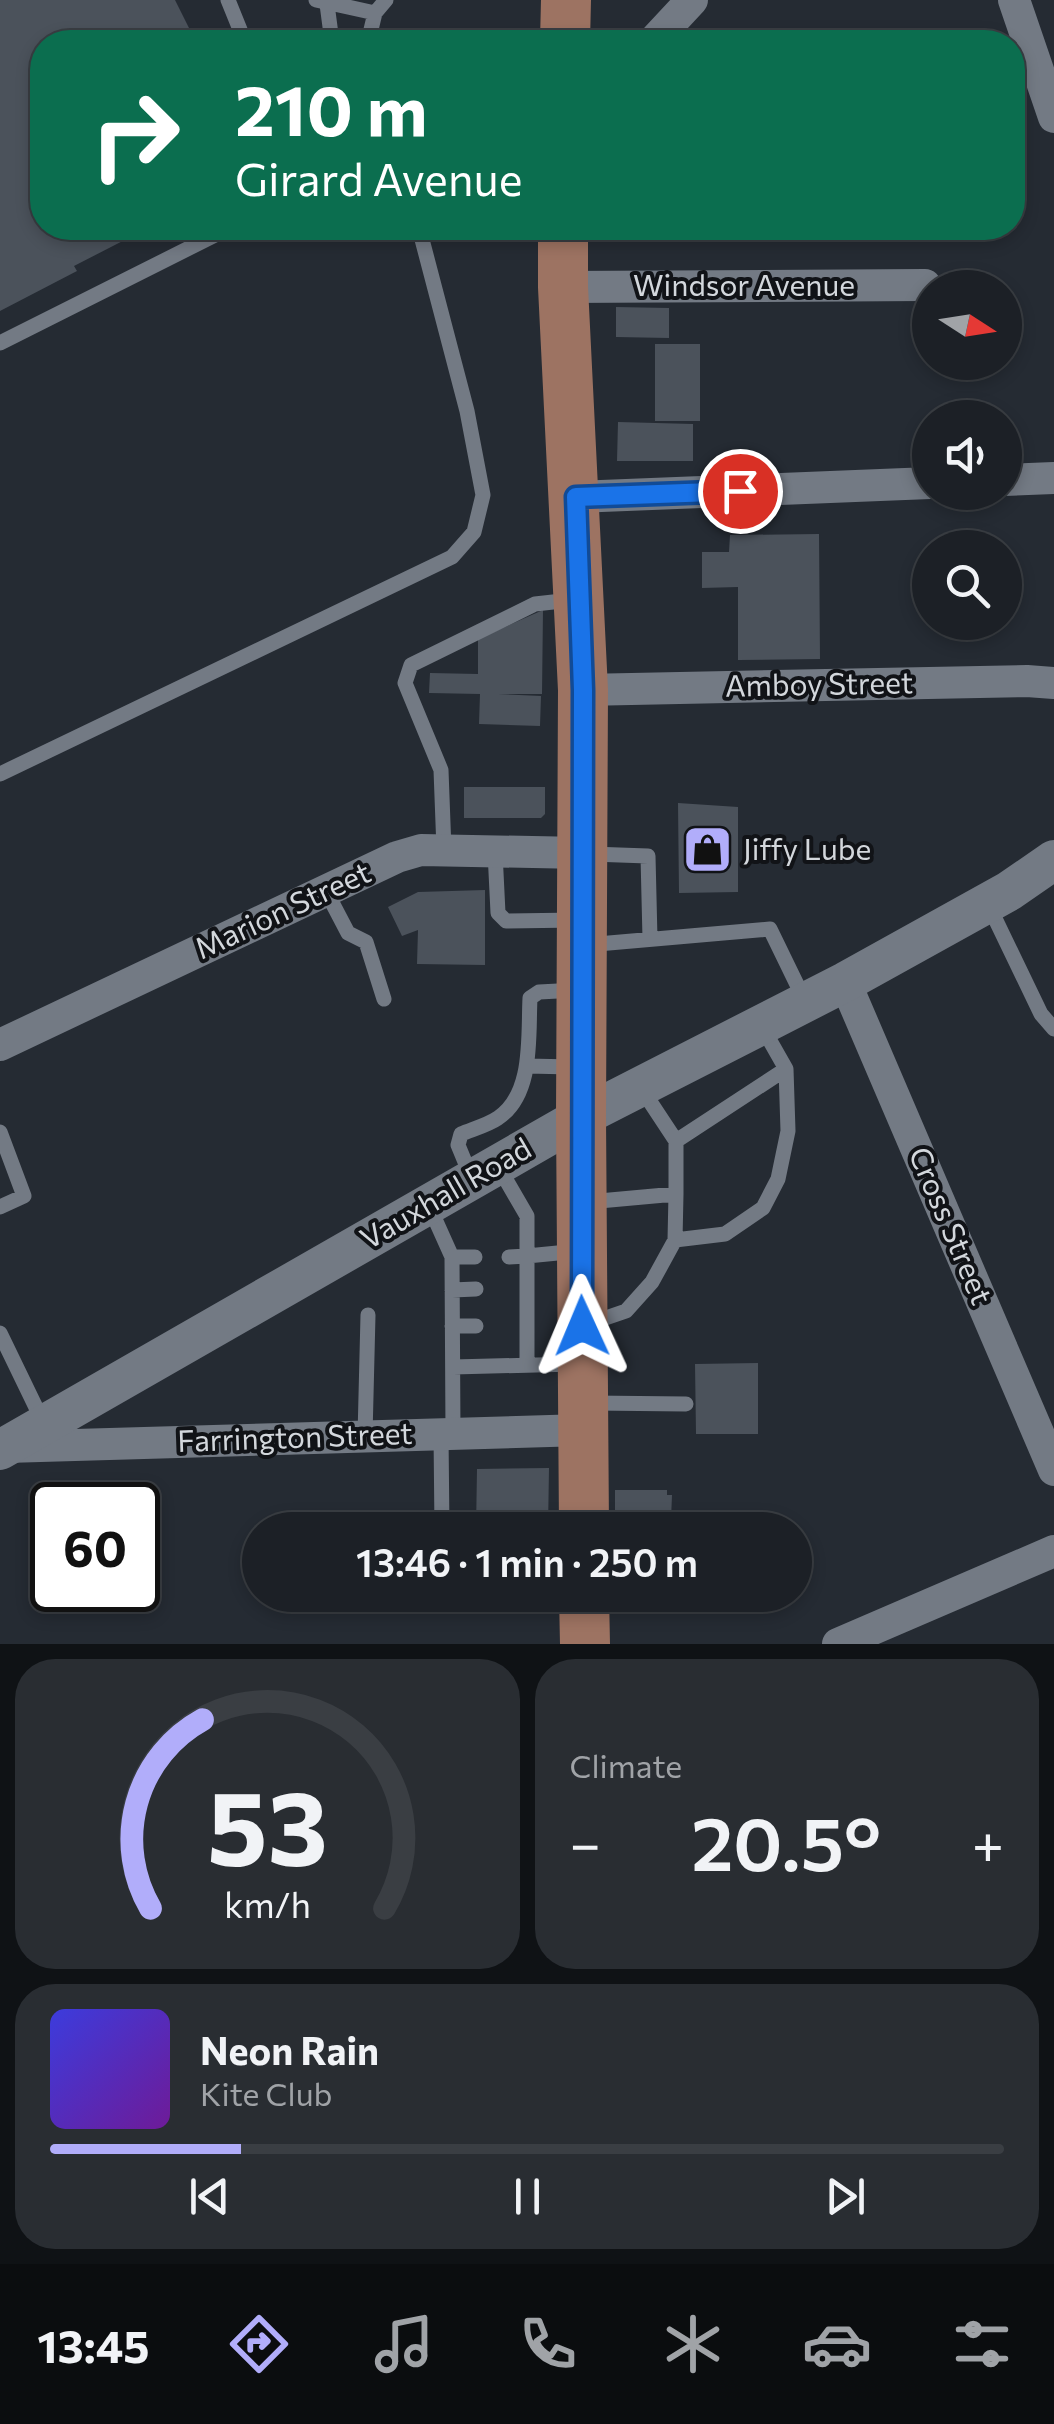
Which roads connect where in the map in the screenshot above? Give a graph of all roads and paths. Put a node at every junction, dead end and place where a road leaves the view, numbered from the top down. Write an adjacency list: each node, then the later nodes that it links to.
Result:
1 (228, 0): 8 (lane)
2 (386, 0): 7 (lane)
3 (566, 0): 11 (main road)
4 (692, 0): 12 (street)
5 (1014, 0): 13 (street)
6 (324, 1): 7 (lane); 9 (lane)
7 (375, 13): 10 (lane)
8 (240, 30)
9 (330, 30)
10 (371, 30)
11 (565, 30)
12 (664, 30)
13 (1024, 30)
14 (1025, 32): 15 (street)
15 (1054, 116)
16 (206, 240): 21 (lane)
17 (421, 240): 29 (lane)
18 (563, 240): 20 (main road)
19 (912, 285): 20 (street, Windsor Avenue)
20 (563, 287): 25 (main road)
21 (0, 343)
22 (1054, 478): 23 (street)
23 (1022, 479)
24 (912, 484): 25 (street)
25 (576, 497): 26 (main road)
26 (580, 599): 28 (main road); 30 (lane)
27 (1054, 683): 28 (street, Amboy Street)
28 (583, 690): 32 (main road)
29 (0, 774)
30 (444, 850): 31 (street, Marion Street); 34 (street, Marion Street)
31 (495, 852): 32 (street, Marion Street); 37 (lane)
32 (582, 853): 36 (lane); 37 (main road)
33 (1054, 860): 35 (street, Vauxhall Road)
34 (326, 891): 39 (lane); 43 (street, Marion Street)
35 (988, 903): 38 (street, Vauxhall Road); 42 (lane)
36 (650, 940): 37 (lane); 40 (lane)
37 (581, 952): 44 (lane); 45 (main road)
38 (845, 982): 40 (street, Vauxhall Road); 81 (street, Cross Street)
39 (384, 999)
40 (806, 1002): 41 (street, Vauxhall Road)
41 (761, 1025): 46 (lane); 47 (street, Vauxhall Road)
42 (1054, 1029)
43 (0, 1044)
44 (527, 1066): 45 (lane); 49 (lane)
45 (582, 1068): 48 (main road)
46 (786, 1070): 51 (lane); 57 (lane)
47 (640, 1086): 48 (street, Vauxhall Road); 51 (lane)
48 (581, 1117): 49 (street, Vauxhall Road); 54 (main road)
49 (522, 1126): 52 (street, Vauxhall Road)
50 (0, 1132): 56 (lane)
51 (676, 1141): 53 (lane)
52 (484, 1172): 55 (street, Vauxhall Road); 60 (lane)
53 (676, 1194): 54 (lane); 57 (lane)
54 (581, 1202): 58 (main road)
55 (428, 1204): 61 (lane); 77 (street, Vauxhall Road)
56 (0, 1207)
57 (675, 1240): 75 (lane)
58 (582, 1251): 60 (lane); 75 (main road)
59 (509, 1256): 60 (lane)
60 (527, 1256): 64 (lane)
61 (452, 1257): 62 (lane); 65 (lane)
62 (474, 1257)
63 (510, 1289): 64 (lane)
64 (527, 1289): 69 (lane)
65 (452, 1290): 66 (lane); 70 (lane)
66 (476, 1290)
67 (368, 1315): 79 (lane)
68 (510, 1325): 69 (lane)
69 (527, 1325): 73 (lane)
70 (452, 1326): 71 (lane); 74 (lane)
71 (476, 1326)
72 (0, 1333): 77 (lane)
73 (528, 1365): 74 (lane); 75 (lane)
74 (453, 1367): 78 (lane)
75 (583, 1381): 76 (lane); 78 (street, Farrington Street); 83 (main road)
76 (686, 1404)
77 (44, 1425): 80 (street, Vauxhall Road)
78 (448, 1434): 79 (street, Farrington Street); 82 (lane)
79 (365, 1436): 80 (street, Farrington Street)
80 (3, 1448)
81 (1054, 1470)
82 (443, 1512)
83 (584, 1512)
84 (1054, 1551): 87 (street)
85 (584, 1612): 86 (main road)
86 (585, 1644)
87 (838, 1644)

